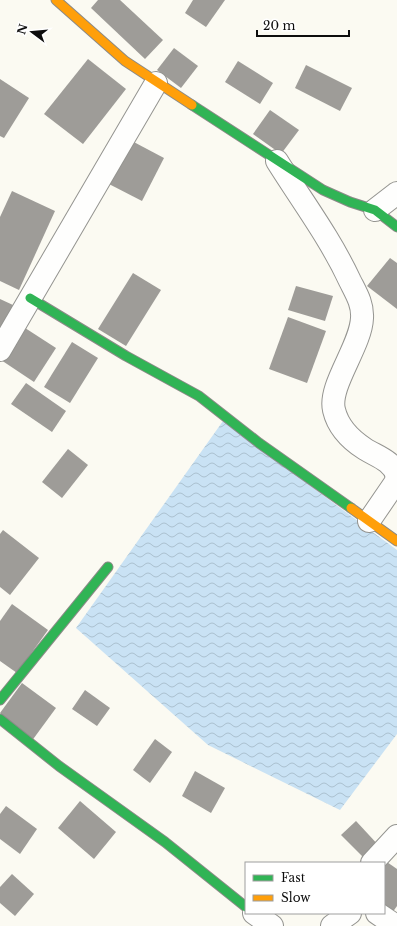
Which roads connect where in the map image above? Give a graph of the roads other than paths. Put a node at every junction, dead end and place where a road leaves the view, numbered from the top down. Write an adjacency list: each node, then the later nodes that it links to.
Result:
1 (56, 0): 2 (street)
2 (156, 82): 3 (street); 7 (street)
3 (277, 161): 5 (street); 9 (street)
4 (397, 193): 5 (street)
5 (375, 210): 6 (street)
6 (397, 227)
7 (30, 298): 8 (street); 10 (street)
8 (0, 350)
9 (397, 476): 10 (street)
10 (369, 521): 11 (street)
11 (397, 541)
12 (108, 567): 13 (street)
13 (0, 700)
14 (0, 719): 17 (street)
15 (397, 836): 16 (street)
16 (373, 862)
17 (245, 911)
18 (378, 914): 21 (street)
19 (250, 915): 20 (street)
20 (272, 926)
21 (396, 926)

